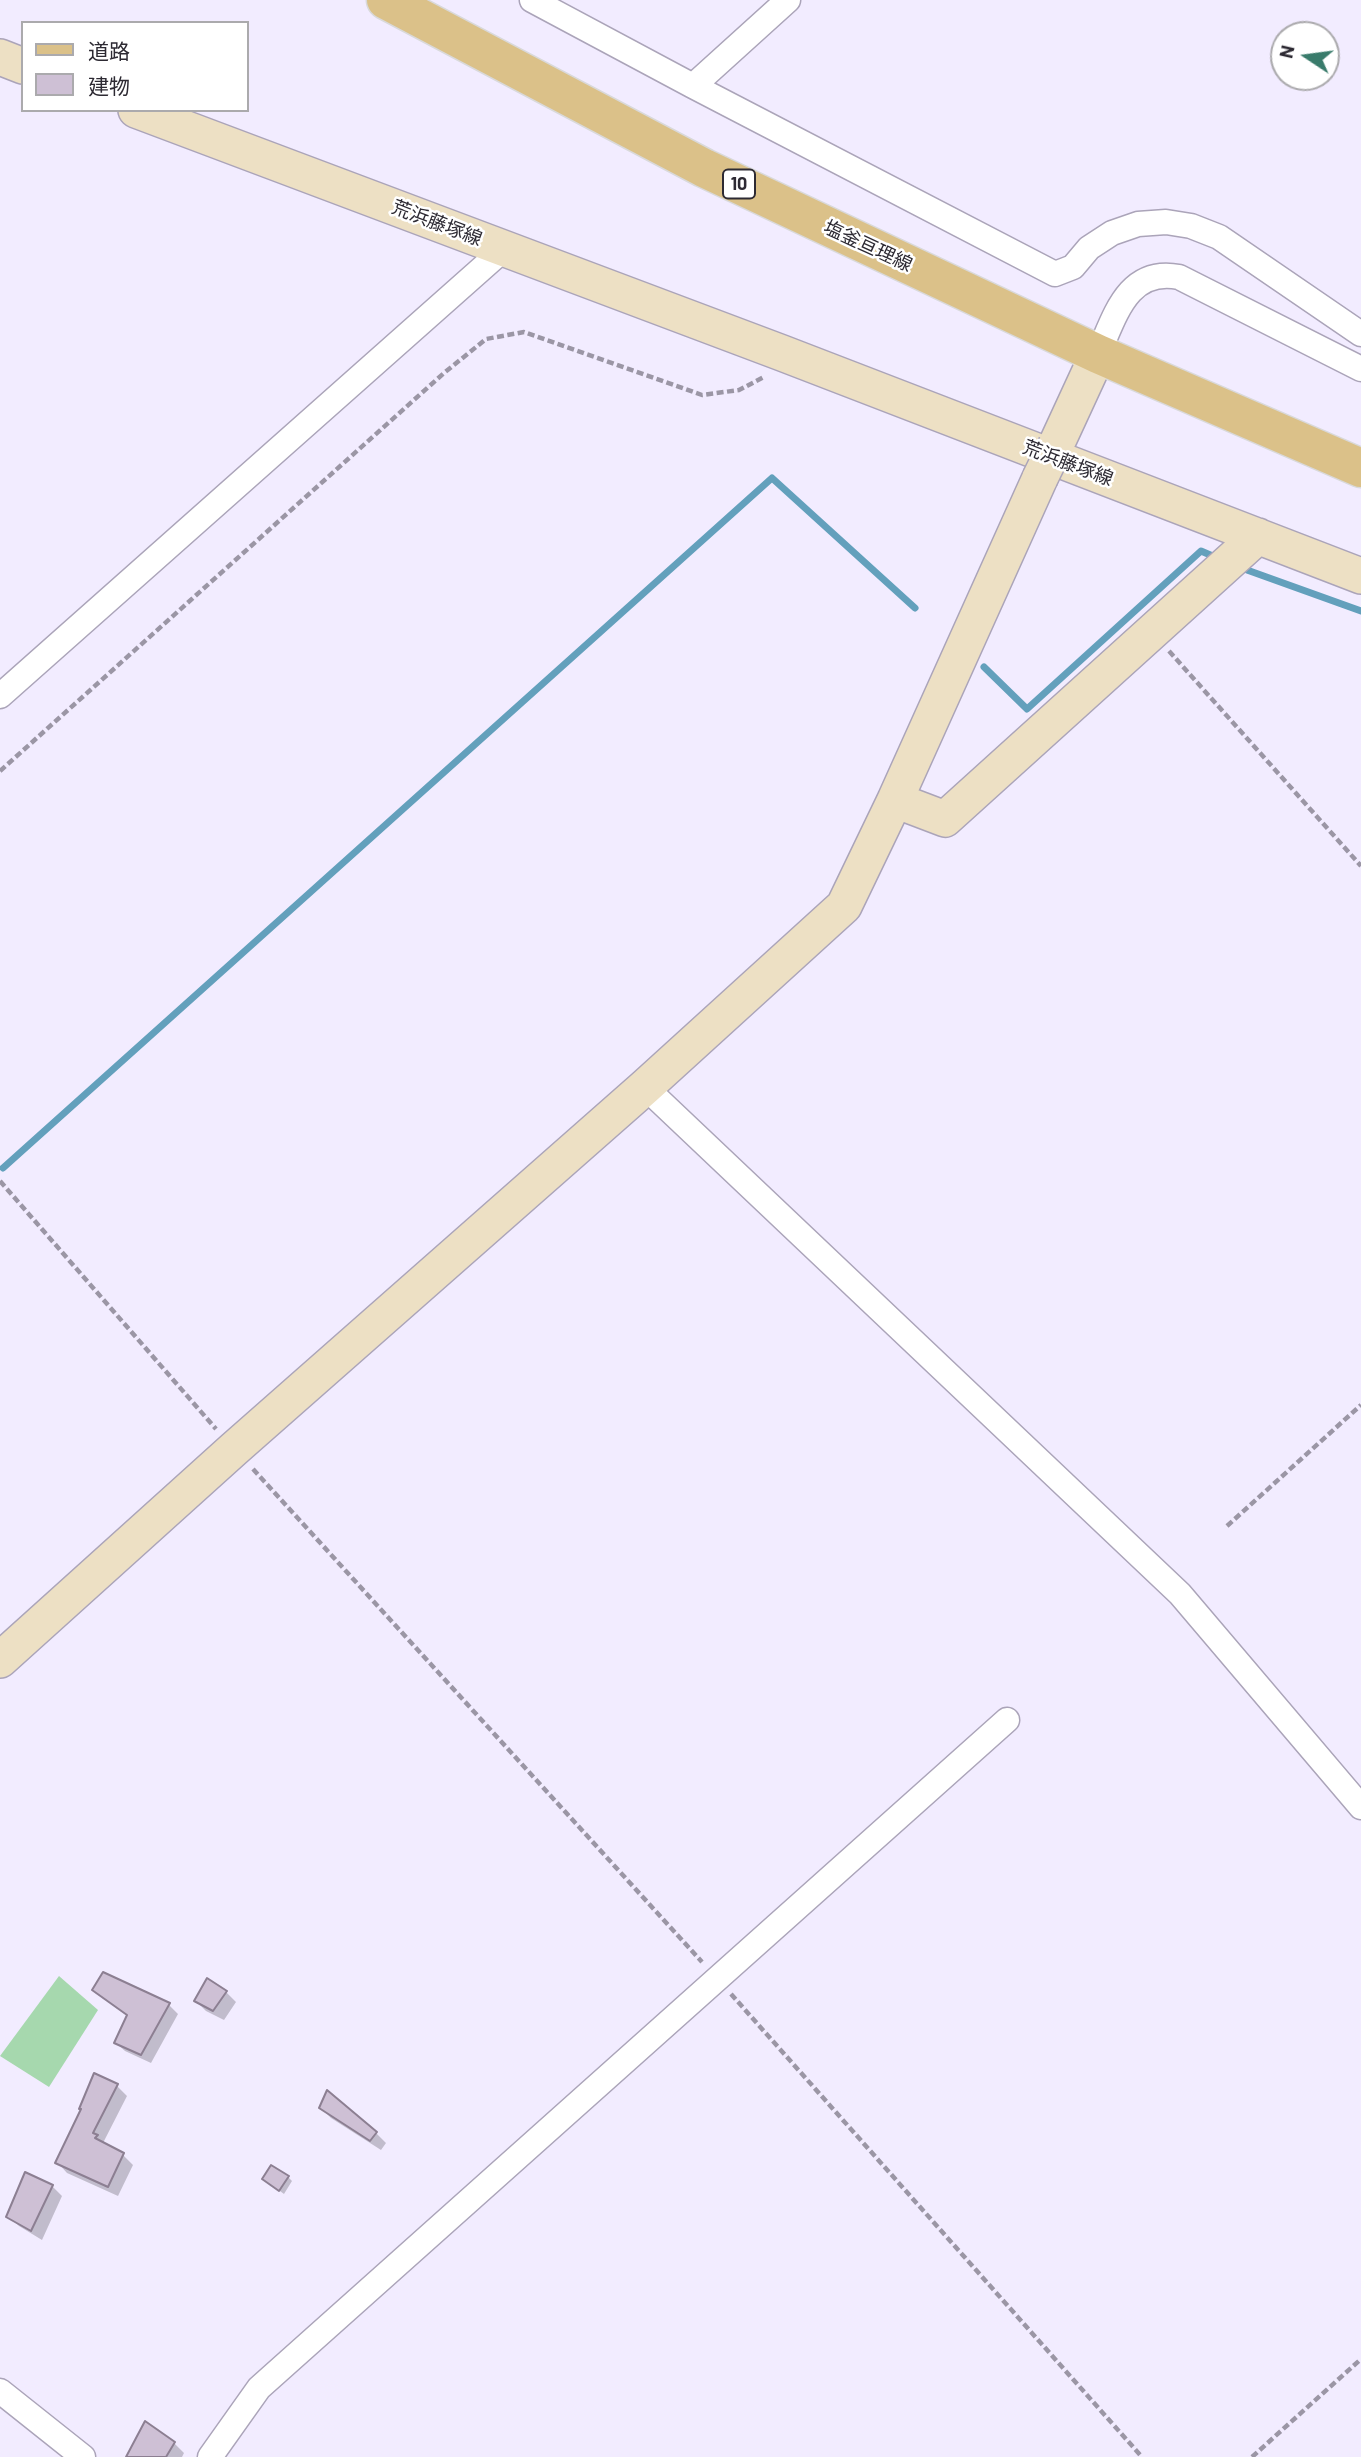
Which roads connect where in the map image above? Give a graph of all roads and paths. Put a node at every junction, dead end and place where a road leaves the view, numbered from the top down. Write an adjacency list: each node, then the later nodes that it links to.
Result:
1 (386, 0): 11 (main road, 塩釜亘理線 / 10)
2 (532, 0): 6 (street)
3 (788, 0): 6 (street)
4 (0, 57): 5 (street)
5 (21, 65)
6 (693, 86): 9 (street)
7 (141, 112): 8 (street, 荒浜藤塚線)
8 (505, 248): 10 (street, 荒浜藤塚線); 17 (street)
9 (1361, 334)
10 (778, 351): 14 (street, 荒浜藤塚線); 18 (path)
11 (1098, 354): 12 (street); 13 (main road, 塩釜亘理線 / 10); 19 (street, bridge)
12 (1361, 369)
13 (1361, 468)
14 (1258, 537): 15 (street, 荒浜藤塚線); 16 (street)
15 (1361, 576)
16 (1153, 632): 19 (street); 20 (path)
17 (0, 696)
18 (0, 771)
19 (895, 800): 21 (street)
20 (1361, 866)
21 (645, 1087): 24 (street); 28 (street)
22 (0, 1181): 24 (path)
23 (1361, 1405): 25 (path)
24 (233, 1449): 26 (street); 29 (path)
25 (1227, 1526)
26 (0, 1660)
27 (1006, 1720): 29 (street)
28 (1361, 1807)
29 (718, 1979): 33 (street); 34 (path)
30 (1361, 2359): 35 (path)
31 (0, 2391): 32 (street)
32 (83, 2457)
33 (210, 2457)
34 (1142, 2457)
35 (1252, 2457)

